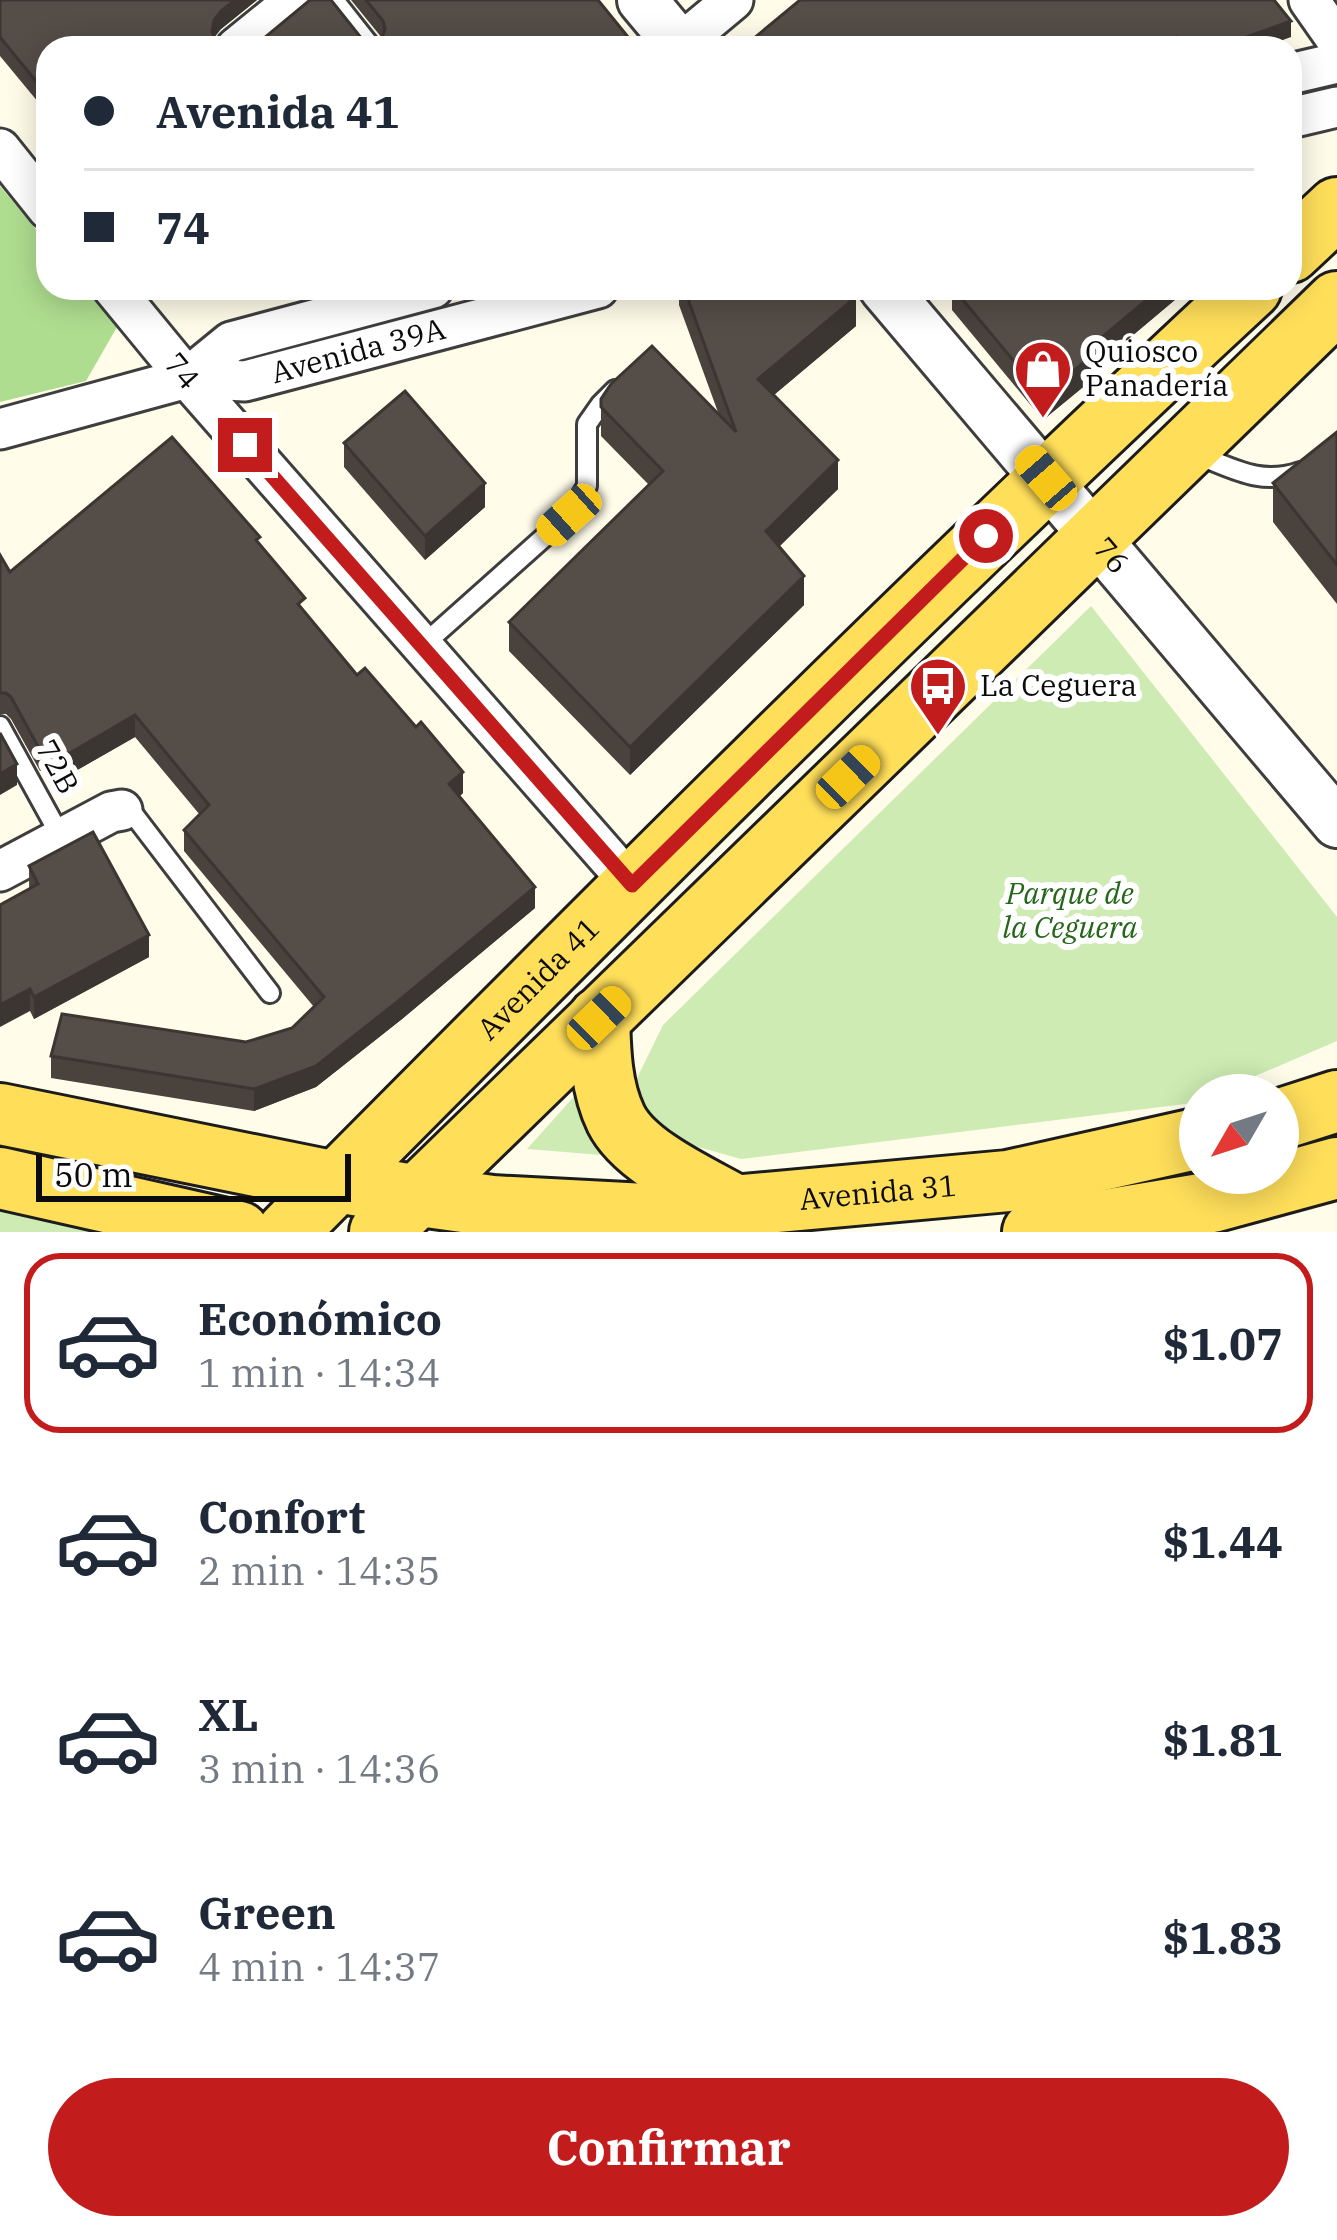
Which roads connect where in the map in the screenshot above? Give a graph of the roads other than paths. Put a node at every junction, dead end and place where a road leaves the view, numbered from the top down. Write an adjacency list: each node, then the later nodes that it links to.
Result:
1 (296, 0): 6 (street)
2 (334, 0): 7 (lane)
3 (642, 0): 8 (street)
4 (733, 0): 9 (street)
5 (1309, 0): 10 (street)
6 (251, 36)
7 (362, 36)
8 (672, 36)
9 (692, 36)
10 (1337, 40)
11 (1337, 63): 12 (street)
12 (1302, 71)
13 (1337, 107): 14 (street)
14 (1302, 115)
15 (0, 149): 16 (street)
16 (36, 192)
17 (1337, 208): 18 (main road)
18 (1302, 241)
19 (123, 300): 26 (street, 74)
20 (388, 300): 26 (street, Avenida 39A)
21 (552, 300): 26 (street, Avenida 39A)
22 (894, 300): 30 (street, 76)
23 (1238, 300): 30 (main road, Avenida 41)
24 (1337, 302): 28 (main road)
25 (631, 375): 32 (lane)
26 (187, 378): 27 (street, Avenida 39A); 32 (street, 74)
27 (0, 429)
28 (1185, 450): 29 (lane); 31 (main road)
29 (1313, 460)
30 (1046, 478): 31 (street, 76); 38 (main road, Avenida 41)
31 (1095, 536): 35 (street, 76); 40 (main road)
32 (422, 646): 38 (street, 74)
33 (0, 726): 36 (lane, 72B)
34 (122, 810): 36 (street); 39 (lane)
35 (1337, 824)
36 (61, 837): 37 (street)
37 (0, 871)
38 (632, 885): 47 (main road, Avenida 41)
39 (270, 993)
40 (599, 1018): 48 (main road); 49 (main road)
41 (1337, 1101): 42 (main road)
42 (1299, 1113)
43 (0, 1114): 47 (main road)
44 (1179, 1143): 48 (main road, Avenida 31)
45 (1337, 1168): 52 (main road)
46 (0, 1178): 50 (main road)
47 (336, 1182): 49 (main road, Avenida 31); 51 (main road)
48 (736, 1206): 49 (main road, Avenida 31)
49 (400, 1214)
50 (239, 1232)
51 (287, 1232)
52 (1033, 1232)

